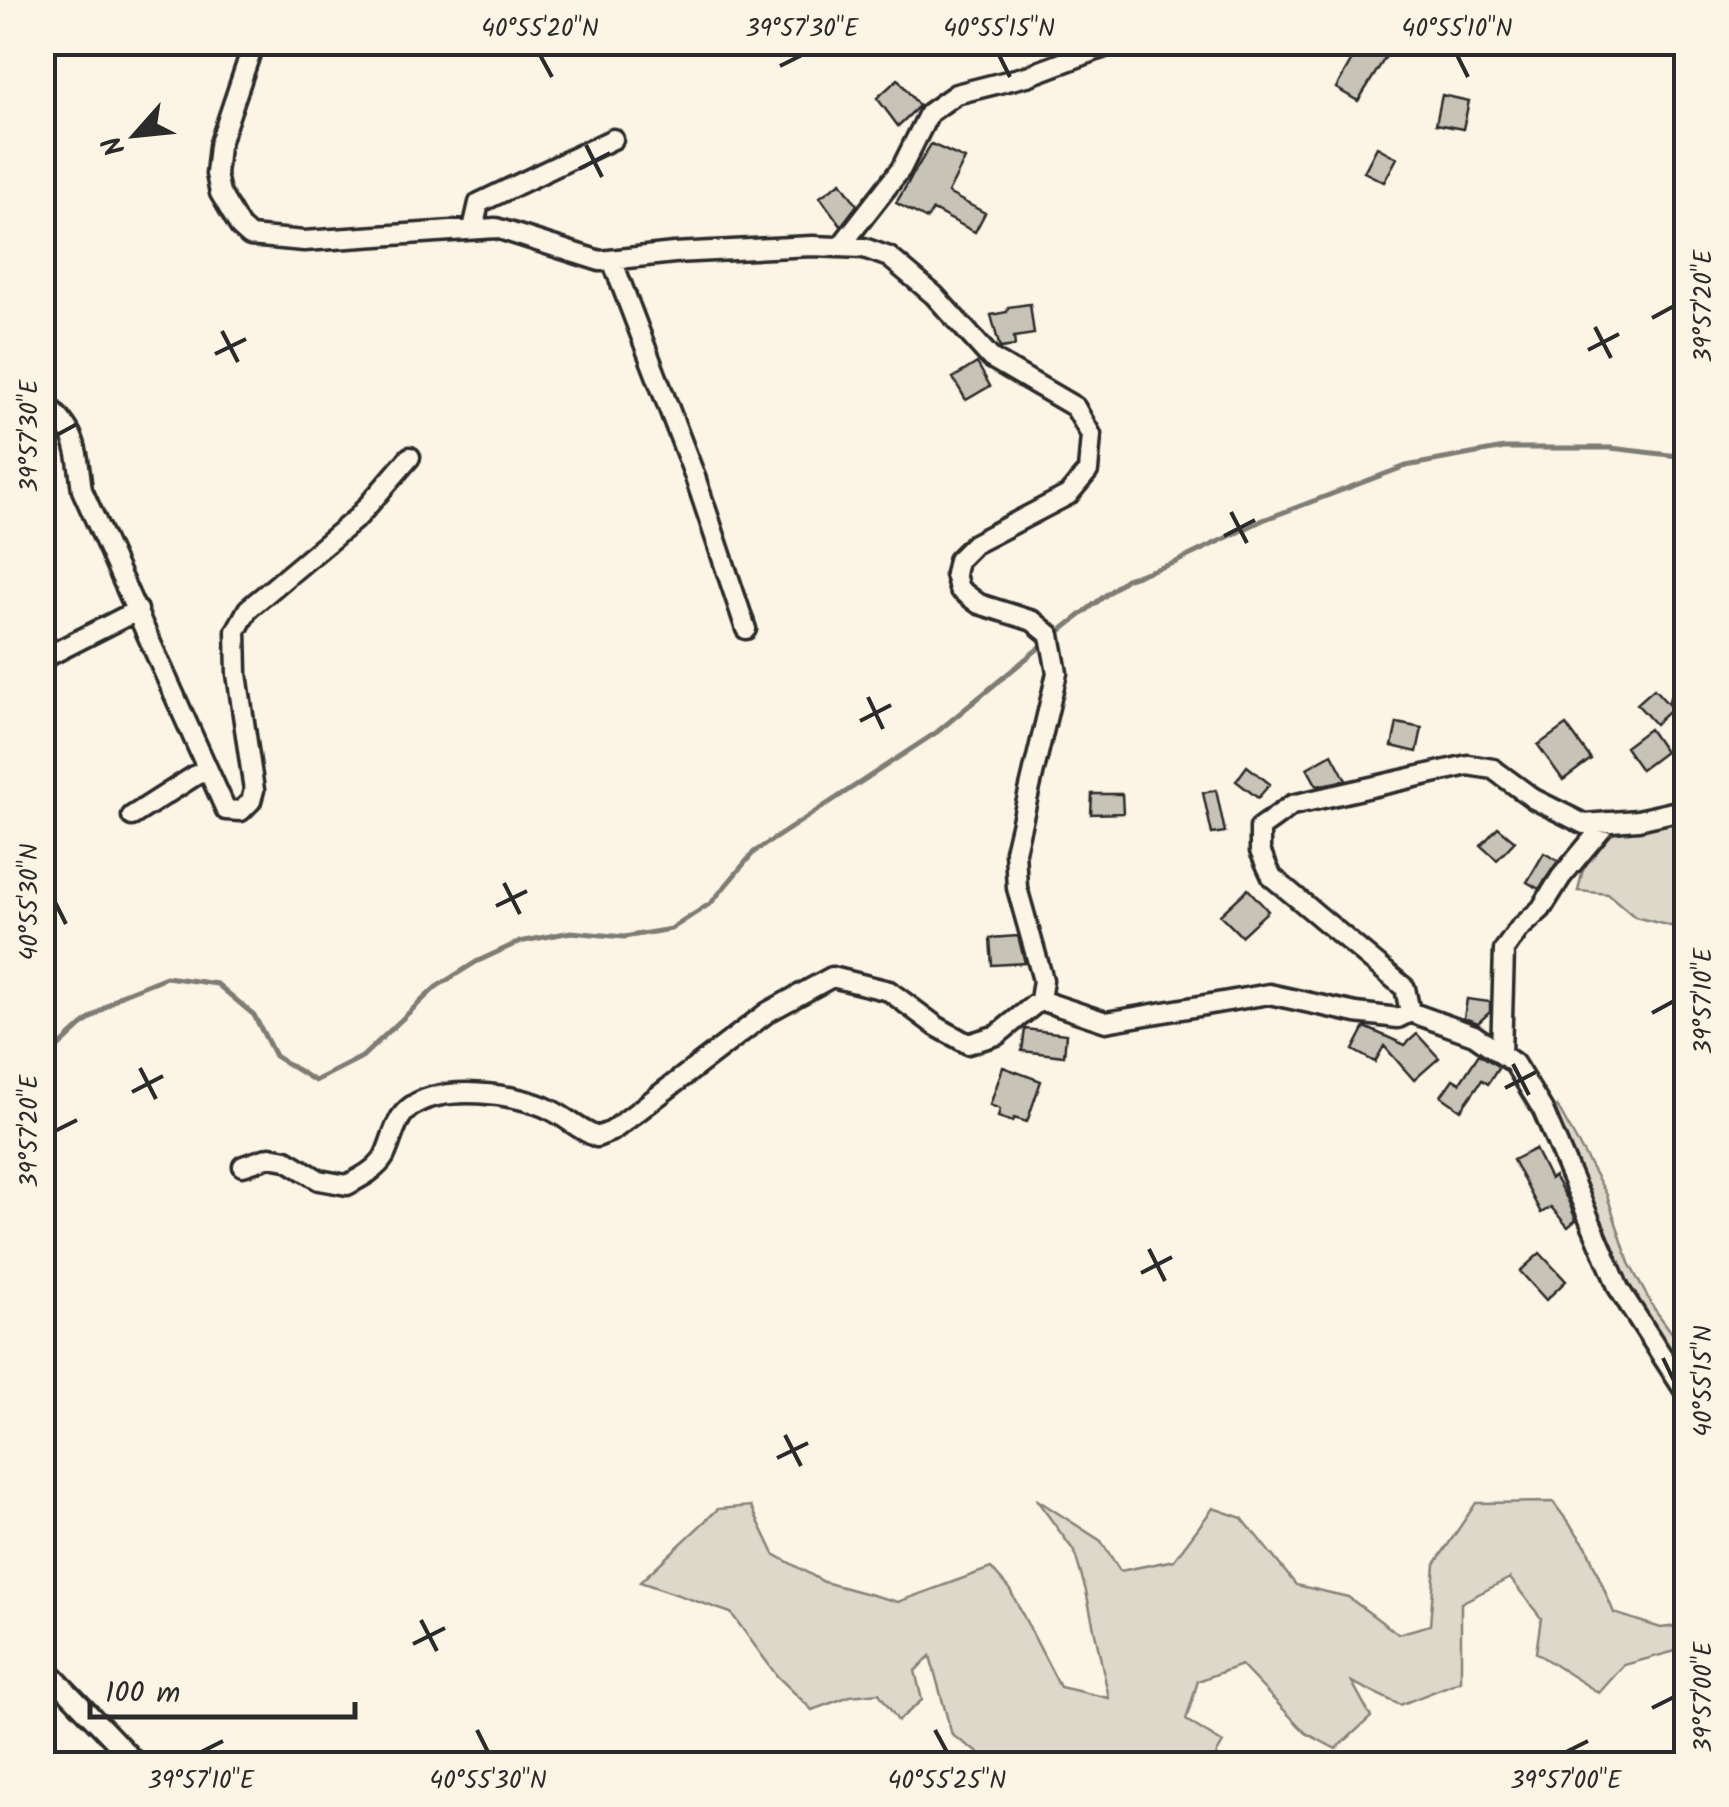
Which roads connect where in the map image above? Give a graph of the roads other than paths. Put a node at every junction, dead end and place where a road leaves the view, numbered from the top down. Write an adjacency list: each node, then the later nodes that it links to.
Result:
1 (254, 42): 4 (street)
2 (1118, 42): 5 (street)
3 (613, 139): 4 (street)
4 (473, 229): 6 (street)
5 (840, 247): 6 (street); 16 (street)
6 (612, 260): 10 (street)
7 (42, 401): 9 (street)
8 (410, 457): 12 (street)
9 (138, 610): 11 (street); 12 (street)
10 (746, 630)
11 (42, 659)
12 (207, 768): 14 (street)
13 (1686, 809): 15 (street)
14 (132, 816)
15 (1607, 822): 17 (street); 18 (street)
16 (1040, 1000): 17 (street); 19 (street)
17 (1410, 1012): 18 (street)
18 (1501, 1054): 20 (street)
19 (243, 1166)
20 (1686, 1393)
21 (42, 1665): 22 (street)
22 (138, 1764)

